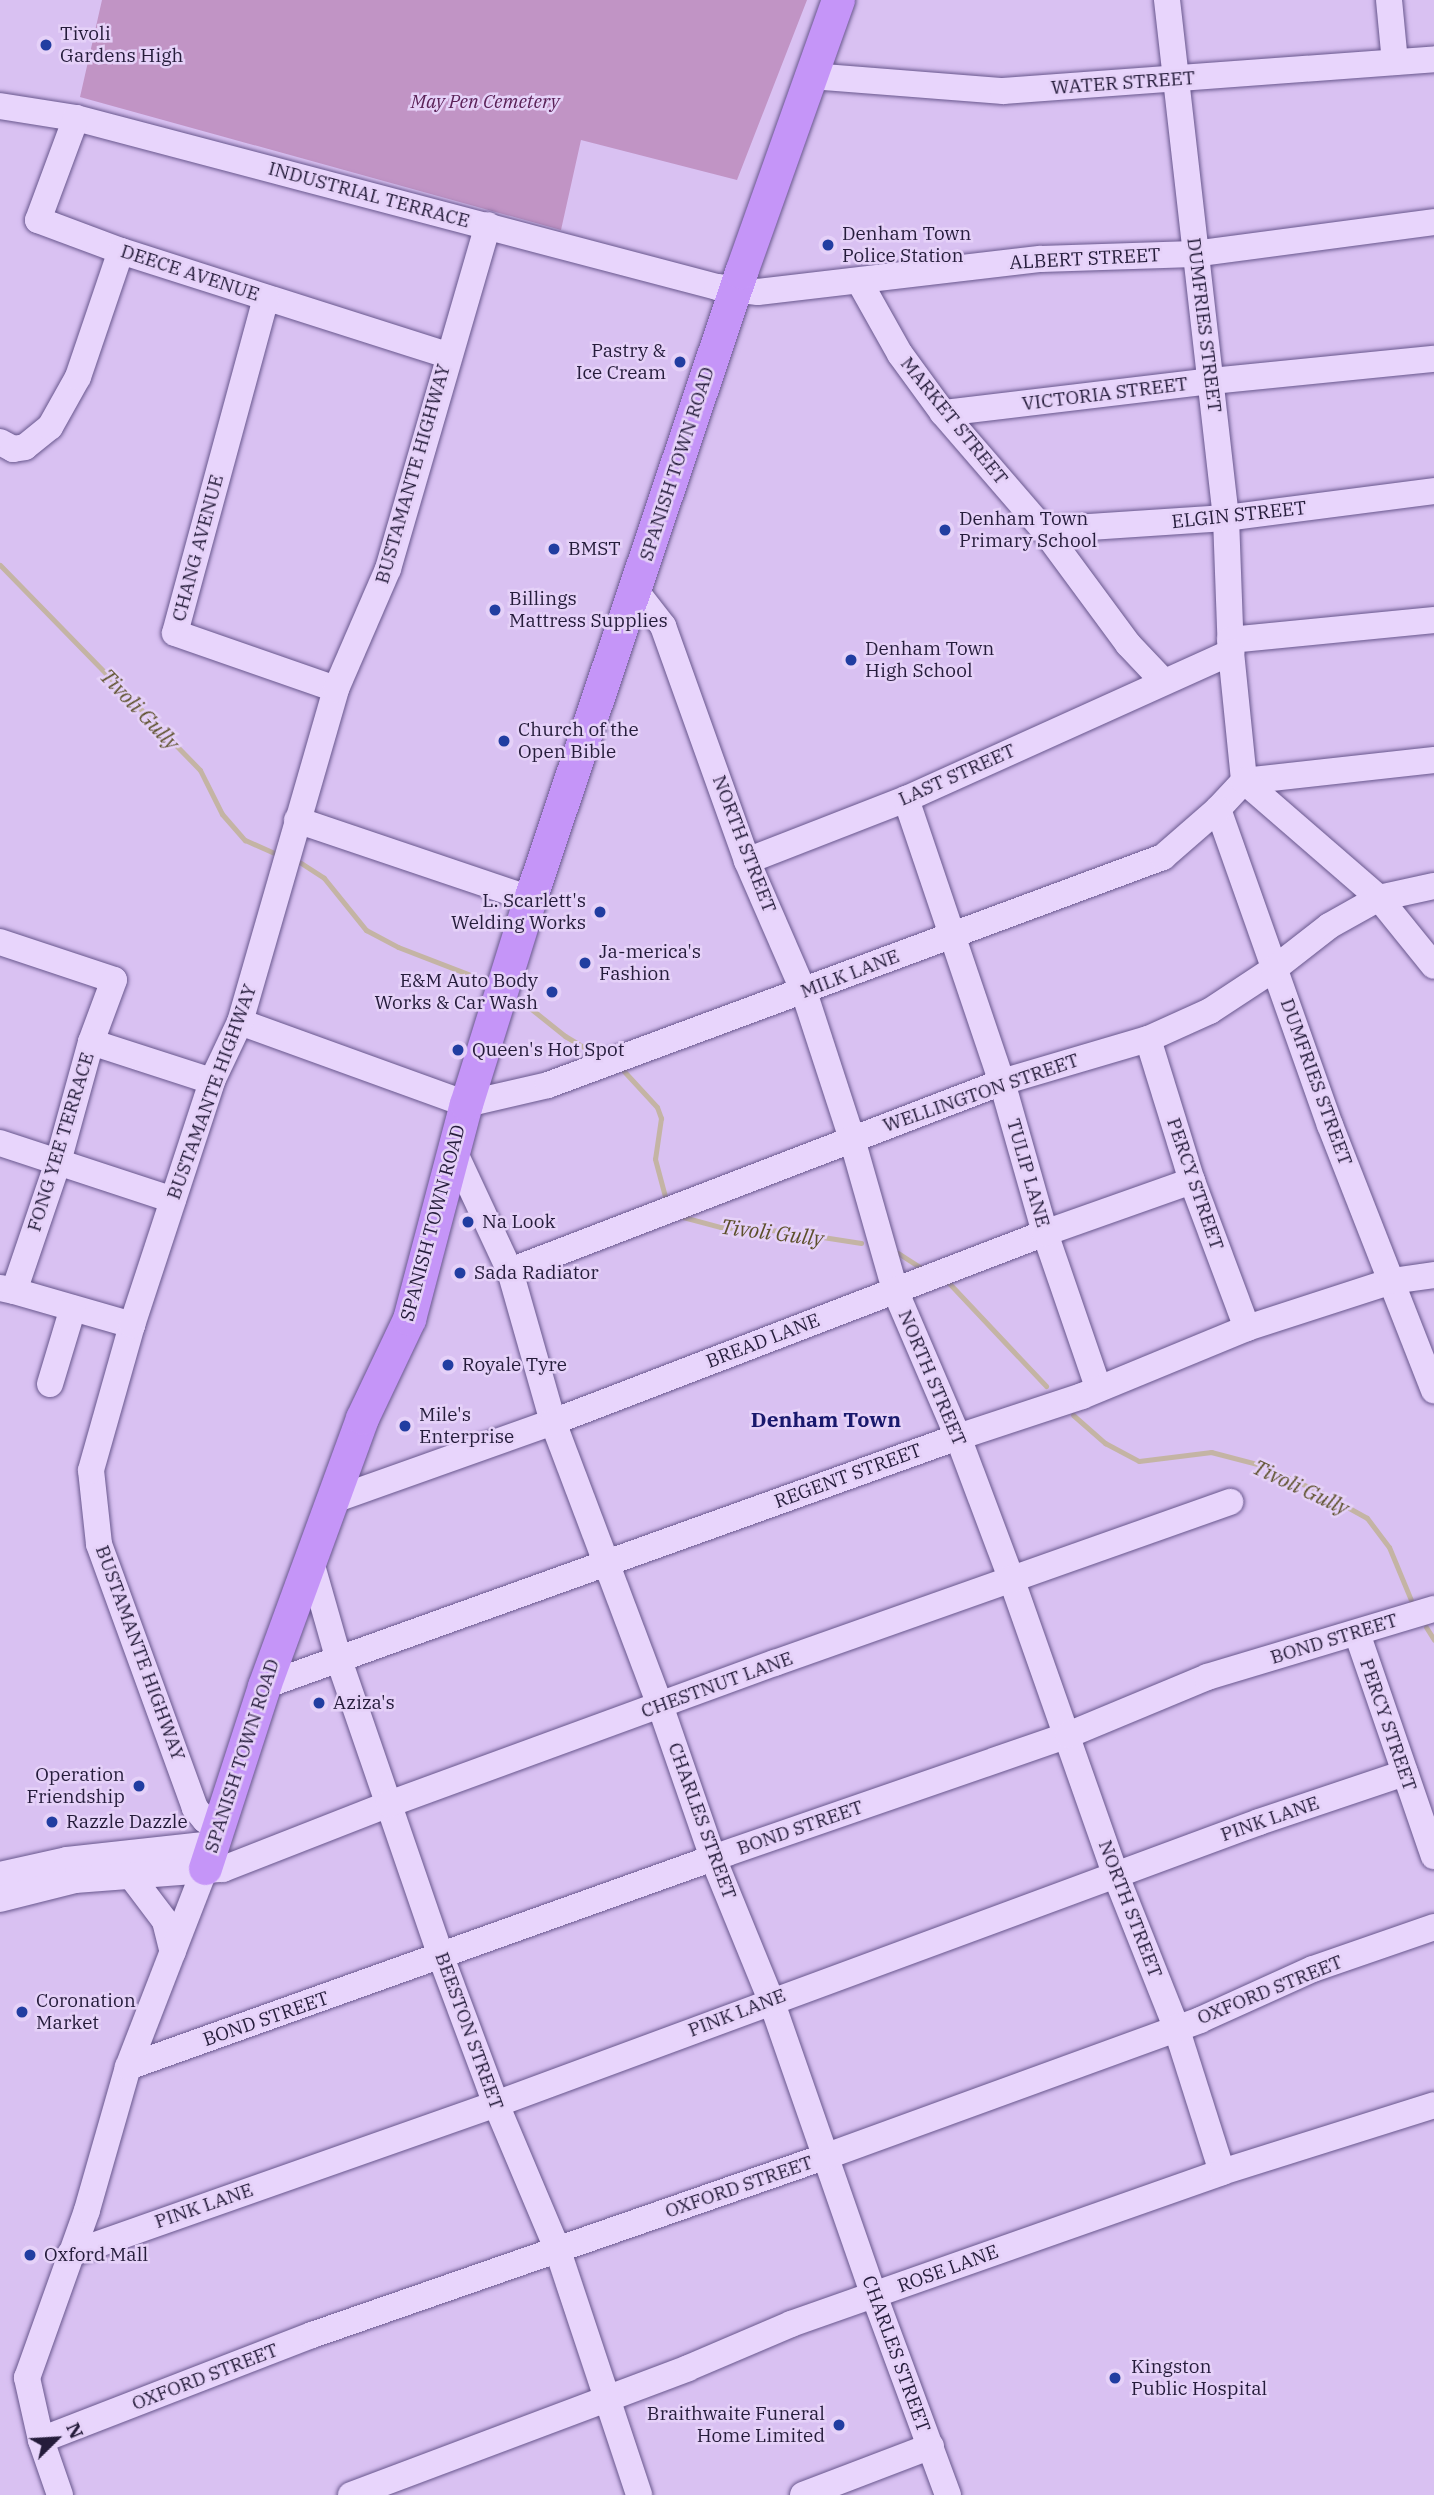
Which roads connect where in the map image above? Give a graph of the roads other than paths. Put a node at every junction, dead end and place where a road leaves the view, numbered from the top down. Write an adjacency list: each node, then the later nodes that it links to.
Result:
1 (838, 0): 6 (main road, SPANISH TOWN ROAD)
2 (1167, 0): 7 (street, DUMFRIES STREET)
3 (1389, 0): 5 (street)
4 (1434, 59): 5 (street, WATER STREET)
5 (1395, 62): 7 (street, WATER STREET)
6 (811, 76): 7 (street, WATER STREET); 15 (main road, SPANISH TOWN ROAD)
7 (1178, 80): 13 (street, DUMFRIES STREET)
8 (0, 106): 9 (street, INDUSTRIAL TERRACE)
9 (76, 118): 11 (street, INDUSTRIAL TERRACE); 12 (street, DEECE AVENUE)
10 (1434, 222): 13 (street, ALBERT STREET)
11 (488, 225): 15 (street, INDUSTRIAL TERRACE); 17 (street, BUSTAMANTE HIGHWAY)
12 (121, 251): 16 (street, DEECE AVENUE); 21 (street)
13 (1194, 254): 14 (street, ALBERT STREET); 19 (street, DUMFRIES STREET)
14 (859, 281): 15 (street, ALBERT STREET); 20 (street, MARKET STREET)
15 (736, 289): 25 (main road, SPANISH TOWN ROAD)
16 (266, 298): 17 (street, DEECE AVENUE); 29 (street, CHANG AVENUE)
17 (447, 355): 29 (street, BUSTAMANTE HIGHWAY)
18 (1434, 359): 19 (street, VICTORIA STREET)
19 (1212, 381): 20 (street, VICTORIA STREET); 23 (street, DUMFRIES STREET)
20 (943, 413): 24 (street, MARKET STREET)
21 (0, 442)
22 (1434, 491): 23 (street, ELGIN STREET)
23 (1226, 519): 24 (street, ELGIN STREET); 27 (street, DUMFRIES STREET)
24 (1044, 530): 28 (street, MARKET STREET)
25 (635, 590): 35 (street, NORTH STREET); 38 (main road, SPANISH TOWN ROAD)
26 (1434, 620): 27 (street)
27 (1231, 646): 28 (street); 31 (street)
28 (1163, 681): 32 (street, LAST STREET)
29 (336, 689): 34 (street, BUSTAMANTE HIGHWAY)
30 (1434, 760): 31 (street)
31 (1244, 781): 33 (street); 37 (street)
32 (906, 799): 35 (street, LAST STREET); 39 (street, TULIP LANE)
33 (1218, 810): 39 (street, MILK LANE); 42 (street, DUMFRIES STREET)
34 (297, 820): 38 (street); 44 (street, BUSTAMANTE HIGHWAY)
35 (747, 861): 43 (street, NORTH STREET)
36 (1434, 886): 37 (street, WELLINGTON STREET)
37 (1379, 898): 41 (street); 42 (street, WELLINGTON STREET)
38 (530, 899): 49 (main road, SPANISH TOWN ROAD)
39 (950, 936): 43 (street, MILK LANE); 48 (street, TULIP LANE)
40 (0, 943): 46 (street, FONG YEE TERRACE)
41 (1434, 966)
42 (1274, 969): 45 (street, WELLINGTON STREET); 59 (street, DUMFRIES STREET)
43 (804, 992): 49 (street, MILK LANE); 50 (street, NORTH STREET)
44 (240, 1022): 47 (street, BUSTAMANTE HIGHWAY); 49 (street)
45 (1148, 1039): 48 (street, WELLINGTON STREET); 54 (street, PERCY STREET)
46 (91, 1042): 47 (street); 53 (street, FONG YEE TERRACE)
47 (212, 1081): 55 (street, BUSTAMANTE HIGHWAY)
48 (1002, 1082): 50 (street, WELLINGTON STREET); 56 (street, TULIP LANE)
49 (466, 1104): 52 (main road, SPANISH TOWN ROAD)
50 (852, 1139): 57 (street, WELLINGTON STREET); 61 (street, NORTH STREET)
51 (0, 1143): 53 (street)
52 (453, 1149): 57 (street, CHARLES STREET); 70 (main road, SPANISH TOWN ROAD)
53 (58, 1162): 55 (street); 60 (street, FONG YEE TERRACE)
54 (1192, 1181): 56 (street, BREAD LANE); 64 (street, PERCY STREET)
55 (173, 1200): 63 (street, BUSTAMANTE HIGHWAY)
56 (1045, 1233): 61 (street, BREAD LANE); 66 (street, TULIP LANE)
57 (510, 1271): 68 (street, CHARLES STREET)
58 (1434, 1275): 59 (street, REGENT STREET)
59 (1392, 1281): 64 (street, REGENT STREET); 67 (street, DUMFRIES STREET)
60 (7, 1289): 62 (street)
61 (895, 1290): 68 (street, BREAD LANE); 69 (street, NORTH STREET)
62 (73, 1308): 63 (street); 65 (street)
63 (132, 1325): 83 (street, BUSTAMANTE HIGHWAY)
64 (1247, 1328): 66 (street, REGENT STREET)
65 (50, 1384)
66 (1098, 1387): 69 (street, REGENT STREET)
67 (1434, 1390)
68 (553, 1422): 70 (street, BREAD LANE); 73 (street, CHARLES STREET)
69 (958, 1437): 73 (street, REGENT STREET); 74 (street, NORTH STREET)
70 (334, 1500): 72 (main road, SPANISH TOWN ROAD)
71 (1230, 1502): 74 (street, CHESTNUT LANE)
72 (311, 1562): 77 (street, BEESTON STREET); 78 (main road, SPANISH TOWN ROAD)
73 (608, 1563): 77 (street, REGENT STREET); 79 (street, CHARLES STREET)
74 (1011, 1578): 79 (street, CHESTNUT LANE); 80 (street, NORTH STREET)
75 (1434, 1609): 76 (street, BOND STREET)
76 (1357, 1633): 80 (street, BOND STREET); 81 (street, PERCY STREET)
77 (339, 1660): 78 (street, REGENT STREET); 82 (street, BEESTON STREET)
78 (264, 1686): 83 (main road, SPANISH TOWN ROAD)
79 (660, 1706): 82 (street, CHESTNUT LANE); 85 (street, CHARLES STREET)
80 (1068, 1735): 85 (street, BOND STREET); 88 (street, NORTH STREET)
81 (1405, 1773): 84 (street, PERCY STREET); 88 (street, PINK LANE)
82 (389, 1804): 83 (street, CHESTNUT LANE); 92 (street, BEESTON STREET)
83 (212, 1847): 86 (street); 87 (street); 91 (street, SPANISH TOWN ROAD)
84 (1434, 1856)
85 (713, 1857): 92 (street, BOND STREET); 93 (street, CHARLES STREET)
86 (0, 1875)
87 (131, 1876): 89 (street); 91 (street)
88 (1116, 1876): 93 (street, PINK LANE); 94 (street, NORTH STREET)
89 (0, 1899)
90 (1434, 1927): 94 (street, OXFORD STREET)
91 (173, 1952): 95 (street, SPANISH TOWN ROAD)
92 (441, 1957): 95 (street, BOND STREET); 96 (street, BEESTON STREET)
93 (771, 2000): 96 (street, PINK LANE); 98 (street, CHARLES STREET)
94 (1176, 2027): 98 (street, OXFORD STREET); 99 (street, NORTH STREET)
95 (128, 2067): 101 (street, SPANISH TOWN ROAD)
96 (496, 2104): 100 (street, BEESTON STREET); 101 (street, PINK LANE)
97 (1434, 2105): 99 (street, ROSE LANE)
98 (827, 2157): 100 (street, OXFORD STREET); 102 (street, CHARLES STREET)
99 (1222, 2172): 102 (street, ROSE LANE)
100 (558, 2251): 103 (street, BEESTON STREET); 104 (street, OXFORD STREET)
101 (70, 2254): 104 (street, SPANISH TOWN ROAD)
102 (874, 2295): 103 (street, ROSE LANE); 105 (street, CHARLES STREET)
103 (606, 2397): 107 (street, ROSE LANE); 108 (street, BEESTON STREET)
104 (41, 2440): 106 (street, SPANISH TOWN ROAD)
105 (931, 2446): 109 (street); 110 (street, CHARLES STREET)
106 (60, 2495)
107 (351, 2495)
108 (639, 2495)
109 (803, 2495)
110 (948, 2495)

